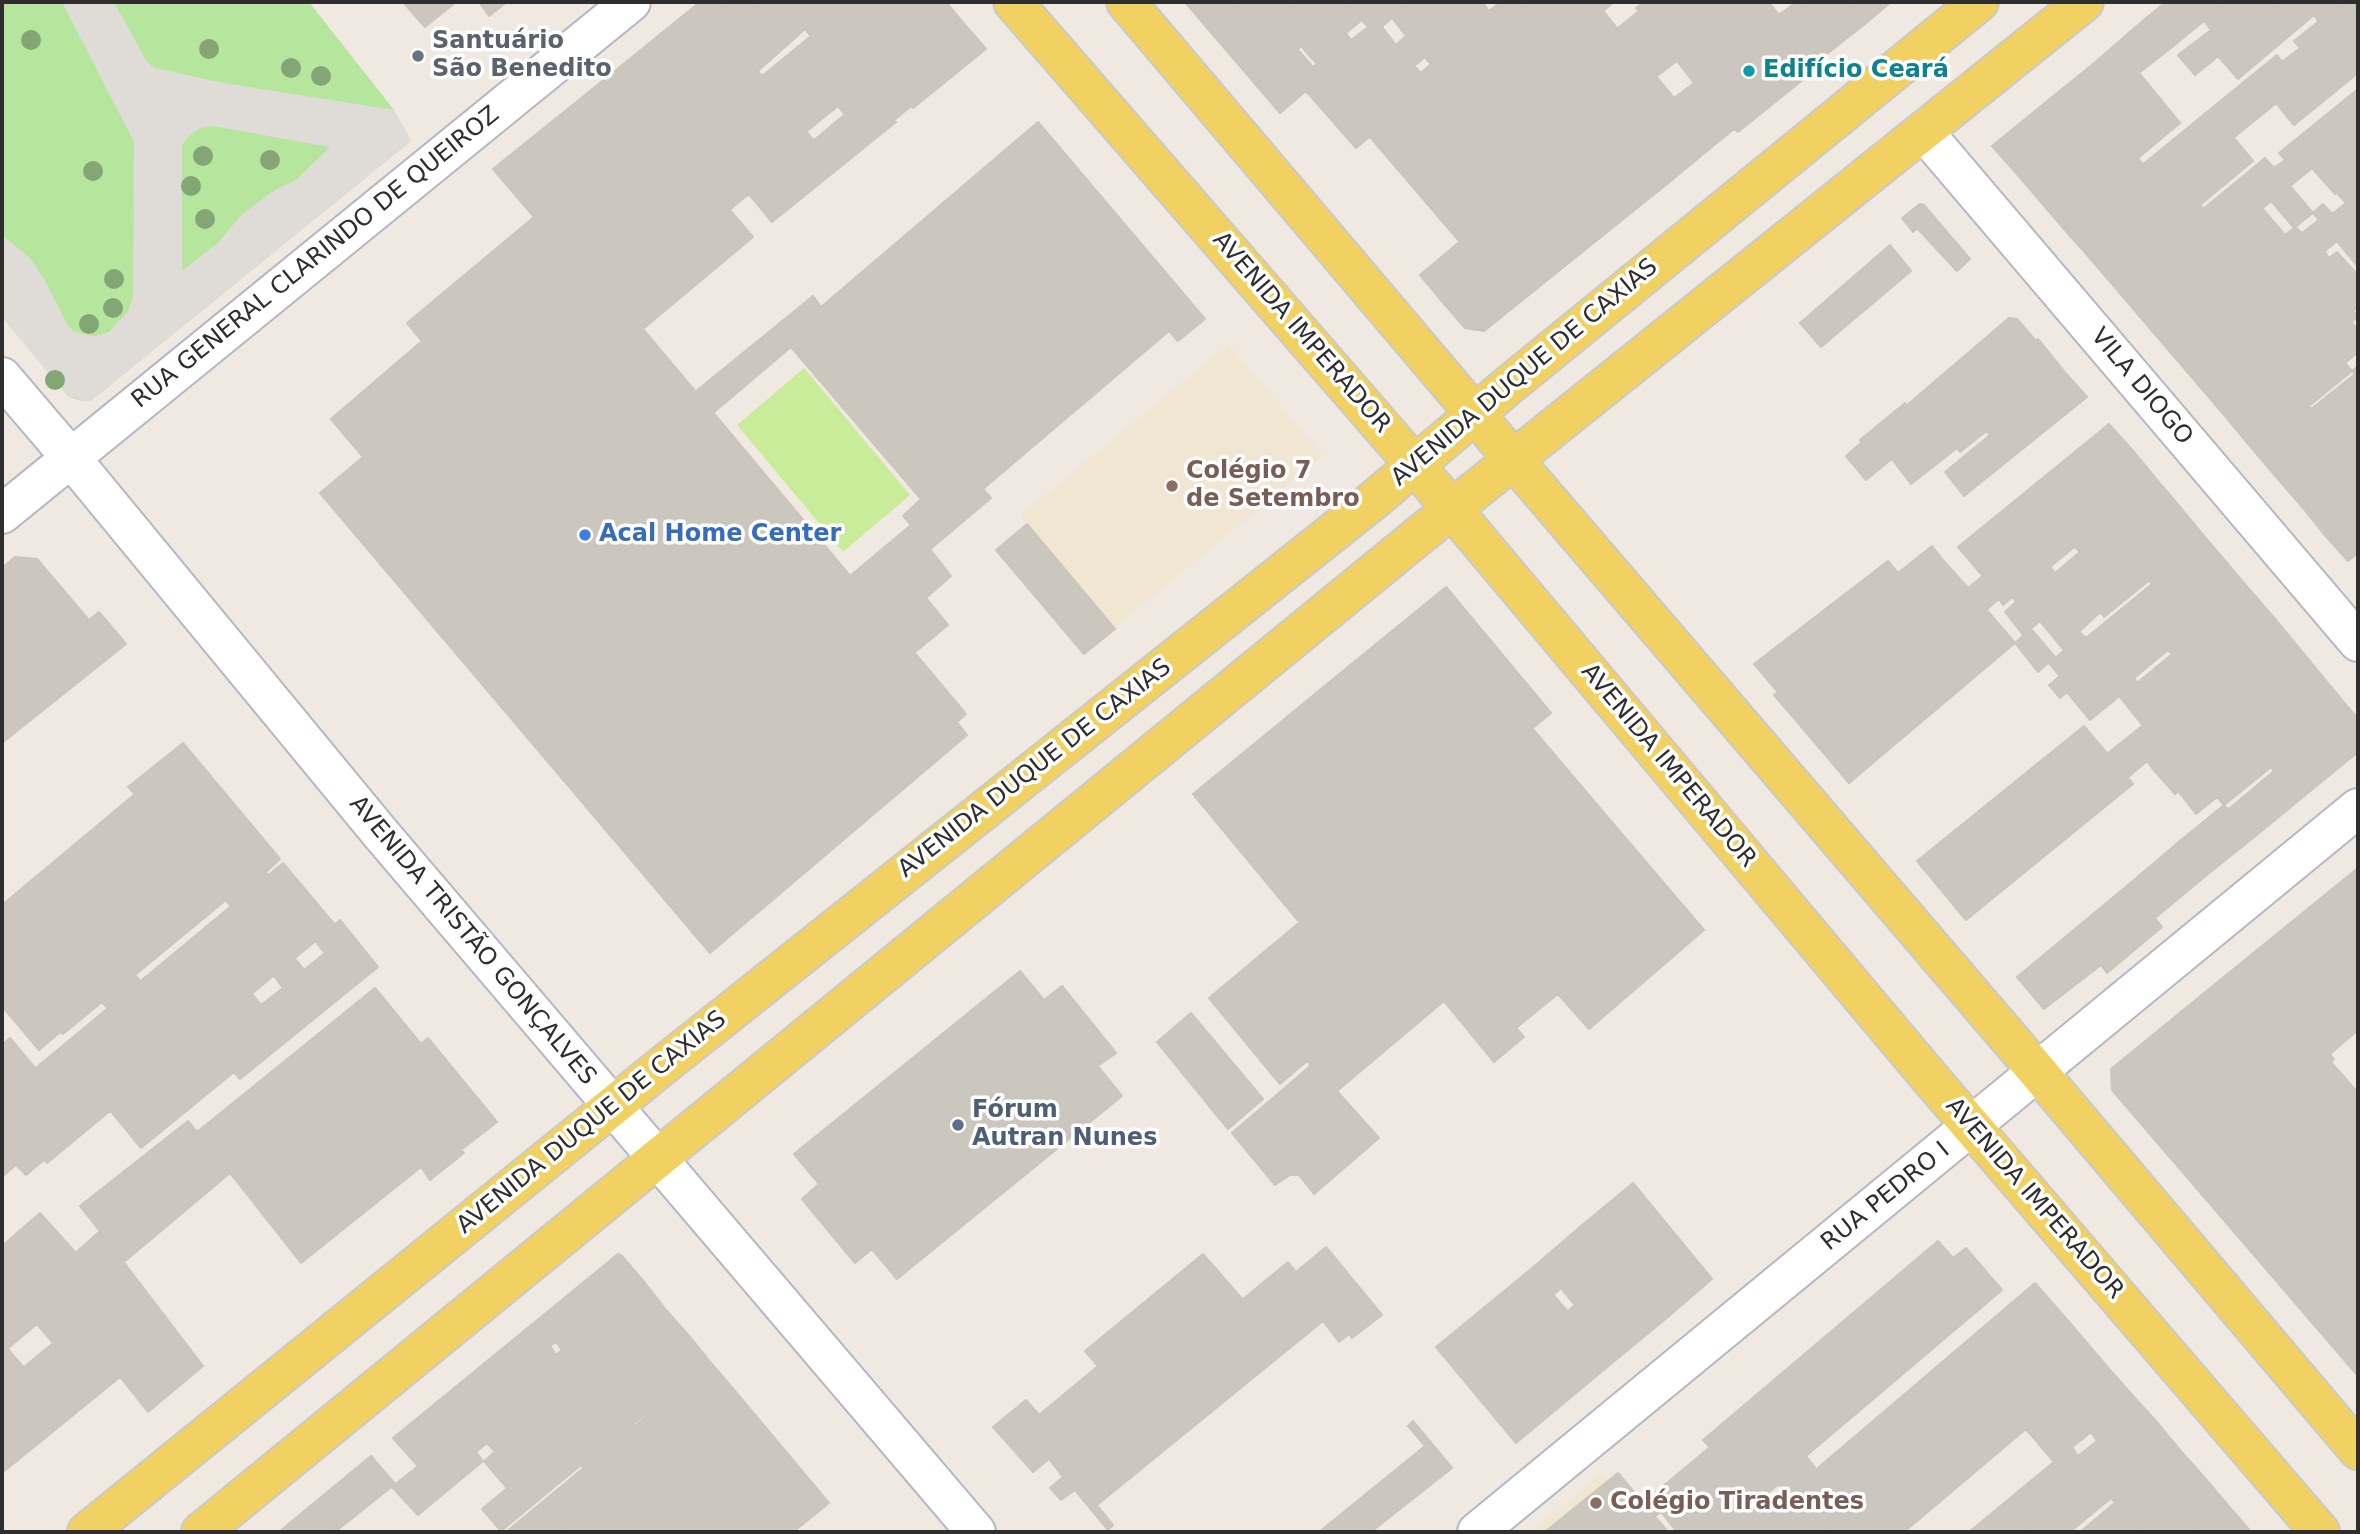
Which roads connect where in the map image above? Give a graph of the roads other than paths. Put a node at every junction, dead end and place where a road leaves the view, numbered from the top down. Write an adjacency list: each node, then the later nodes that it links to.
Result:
1 (631, 2): 9 (street, RUA GENERAL CLARINDO DE QUEIROZ)
2 (1013, 2): 11 (main road, AVENIDA IMPERADOR)
3 (1126, 2): 8 (main road)
4 (1979, 2): 8 (main road, AVENIDA DUQUE DE CAXIAS)
5 (2084, 2): 6 (main road)
6 (1924, 132): 10 (main road); 14 (street, VILA DIOGO)
7 (2, 377): 9 (street, AVENIDA TRISTÃO GONÇALVES)
8 (1475, 414): 10 (main road); 11 (main road, AVENIDA DUQUE DE CAXIAS)
9 (71, 458): 13 (street, RUA GENERAL CLARINDO DE QUEIROZ); 17 (street, AVENIDA TRISTÃO GONÇALVES)
10 (1514, 460): 12 (main road); 16 (main road)
11 (1415, 465): 12 (main road, AVENIDA IMPERADOR); 17 (main road, AVENIDA DUQUE DE CAXIAS)
12 (1452, 509): 18 (main road, AVENIDA IMPERADOR); 19 (main road)
13 (2, 514)
14 (2358, 642)
15 (2358, 808): 16 (street, RUA PEDRO I)
16 (2038, 1072): 18 (street, RUA PEDRO I); 20 (main road)
17 (612, 1107): 19 (street, AVENIDA TRISTÃO GONÇALVES); 21 (main road, AVENIDA DUQUE DE CAXIAS)
18 (1972, 1126): 24 (street, RUA PEDRO I); 25 (main road, AVENIDA IMPERADOR)
19 (658, 1160): 22 (main road); 23 (street, AVENIDA TRISTÃO GONÇALVES)
20 (2358, 1450)
21 (88, 1532)
22 (201, 1532)
23 (976, 1532)
24 (1477, 1532)
25 (2320, 1532)

